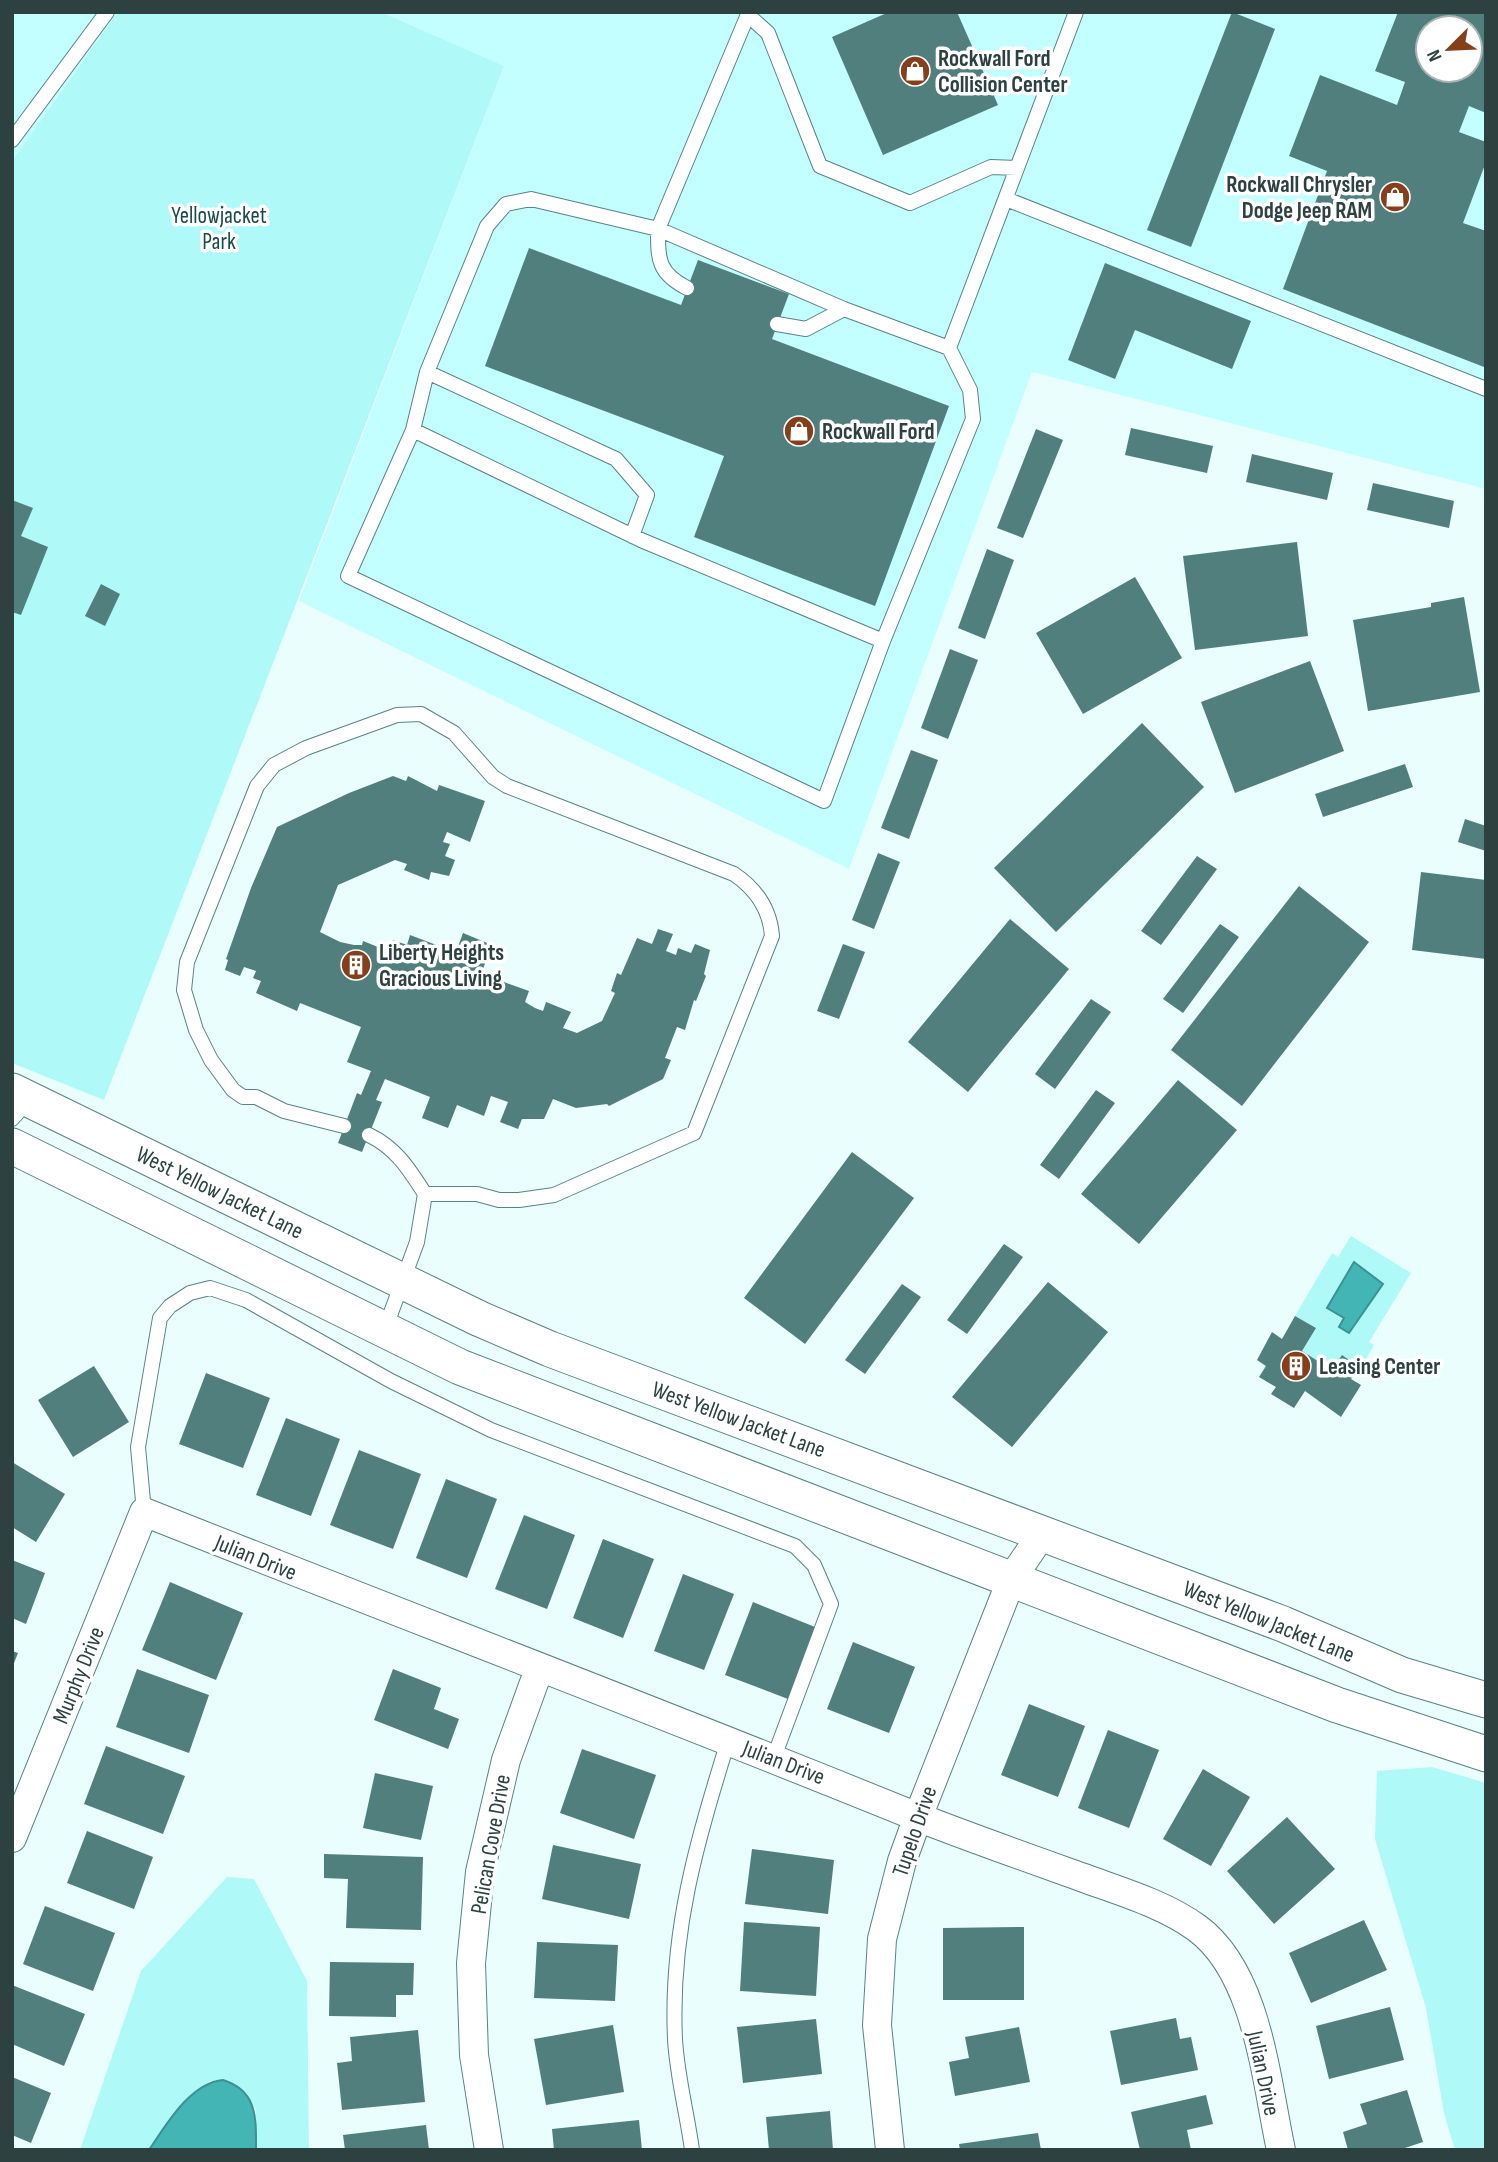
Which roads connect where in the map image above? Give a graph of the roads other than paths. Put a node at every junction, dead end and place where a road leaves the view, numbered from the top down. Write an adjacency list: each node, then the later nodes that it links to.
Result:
1 (107, 12): 4 (lane)
2 (748, 13): 5 (lane); 7 (lane)
3 (1074, 13): 5 (lane)
4 (12, 140)
5 (1017, 168): 6 (lane)
6 (1006, 199): 11 (lane); 13 (lane)
7 (658, 229): 8 (lane); 9 (lane); 12 (lane)
8 (687, 288)
9 (844, 309): 10 (lane); 11 (lane)
10 (777, 324)
11 (949, 348): 16 (lane)
12 (427, 372): 14 (lane); 15 (lane)
13 (1486, 389)
14 (413, 430): 15 (lane); 16 (lane)
15 (632, 536): 16 (lane)
16 (883, 641)
17 (18, 1103): 22 (street, West Yellow Jacket Lane)
18 (344, 1126): 21 (lane)
19 (369, 1135): 21 (lane)
20 (12, 1146): 23 (street)
21 (425, 1194): 22 (lane)
22 (404, 1282): 23 (lane); 25 (street, West Yellow Jacket Lane)
23 (384, 1330): 26 (street)
24 (144, 1512): 27 (street, Julian Drive); 31 (lane); 33 (street, Murphy Drive)
25 (1042, 1534): 26 (street, Tupelo Drive); 28 (street, West Yellow Jacket Lane)
26 (1012, 1578): 30 (street); 32 (street, Tupelo Drive)
27 (540, 1669): 29 (street, Julian Drive); 34 (street, Pelican Cove Drive)
28 (1486, 1700)
29 (727, 1741): 31 (street, Julian Drive); 35 (lane)
30 (1486, 1754)
31 (774, 1757): 32 (street, Julian Drive)
32 (918, 1817): 36 (street, Tupelo Drive); 37 (street, Julian Drive)
33 (12, 1838)
34 (489, 2150)
35 (692, 2150)
36 (890, 2150)
37 (1281, 2150)

